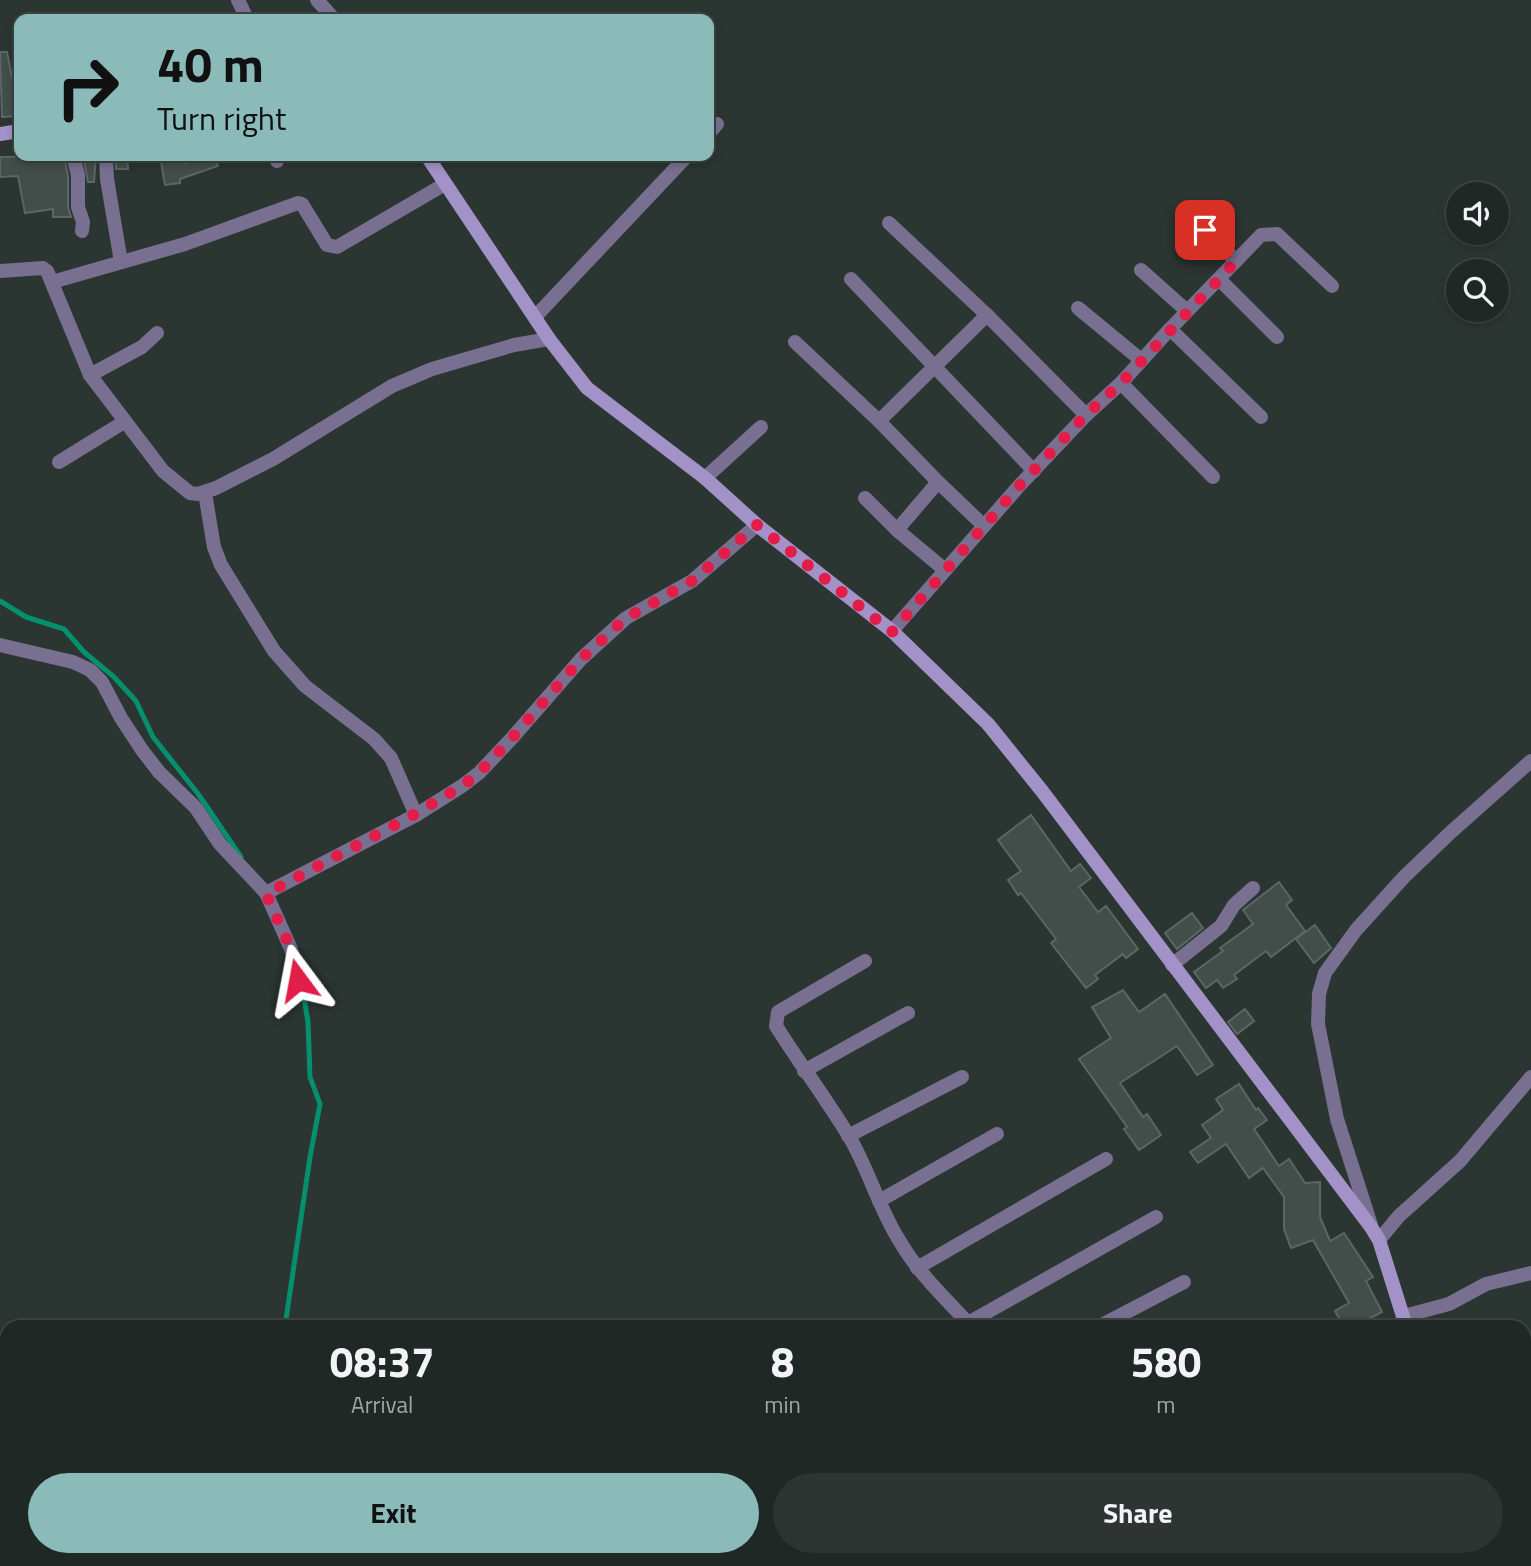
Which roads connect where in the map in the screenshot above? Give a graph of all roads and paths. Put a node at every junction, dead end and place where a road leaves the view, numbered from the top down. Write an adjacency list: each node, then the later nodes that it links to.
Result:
1 (317, 0): 2 (street)
2 (330, 14)
3 (74, 161): 10 (street)
4 (106, 161): 12 (street)
5 (430, 161): 7 (street)
6 (682, 161): 22 (street)
7 (445, 184): 12 (street); 22 (street)
8 (1189, 214): 11 (street)
9 (889, 223): 21 (street)
10 (82, 231)
11 (1236, 261): 16 (street); 18 (street)
12 (121, 262): 17 (street)
13 (1141, 270): 20 (street)
14 (0, 271): 17 (street)
15 (851, 279): 29 (street)
16 (1219, 279): 20 (street); 25 (street)
17 (52, 282): 30 (street)
18 (1332, 286)
19 (1079, 308): 28 (street)
20 (1187, 311): 23 (street)
21 (987, 315): 29 (street); 32 (street)
22 (535, 317): 26 (street)
23 (1170, 329): 28 (street); 33 (street)
24 (158, 333): 30 (street)
25 (1277, 337)
26 (549, 339): 40 (street); 42 (street)
27 (795, 342): 34 (street)
28 (1141, 360): 31 (street)
29 (934, 365): 34 (street); 38 (street)
30 (90, 374): 35 (street)
31 (1121, 383): 32 (street); 39 (street)
32 (1086, 415): 38 (street)
33 (1261, 417)
34 (879, 421): 41 (street)
35 (124, 422): 37 (street); 42 (street)
36 (761, 427): 40 (street)
37 (59, 462)
38 (1034, 471): 45 (street)
39 (1213, 477)
40 (705, 478): 44 (street)
41 (938, 482): 45 (street); 46 (street)
42 (205, 493): 51 (street)
43 (865, 498): 46 (street)
44 (757, 525): 48 (street); 51 (street)
45 (984, 526): 47 (street)
46 (897, 530): 47 (street)
47 (945, 570): 48 (street)
48 (892, 632): 55 (street)
49 (0, 645): 53 (street)
50 (1531, 761): 66 (street)
51 (415, 814): 53 (street)
52 (1253, 888): 55 (street)
53 (266, 894): 56 (street)
54 (865, 961): 58 (street)
55 (1172, 965): 66 (street)
56 (298, 980)
57 (908, 1013): 58 (street)
58 (804, 1071): 62 (street)
59 (962, 1077): 62 (street)
60 (1531, 1077): 67 (street)
61 (997, 1134): 64 (street)
62 (848, 1136): 64 (street)
63 (1106, 1159): 68 (street)
64 (879, 1201): 68 (street)
65 (1156, 1217): 72 (street)
66 (1371, 1227): 67 (street)
67 (1379, 1240): 74 (street)
68 (917, 1268): 71 (street)
69 (1531, 1273): 75 (street)
70 (1184, 1282): 73 (street)
71 (965, 1320)
72 (979, 1320)
73 (1111, 1320)
74 (1405, 1320)
75 (1408, 1320)

